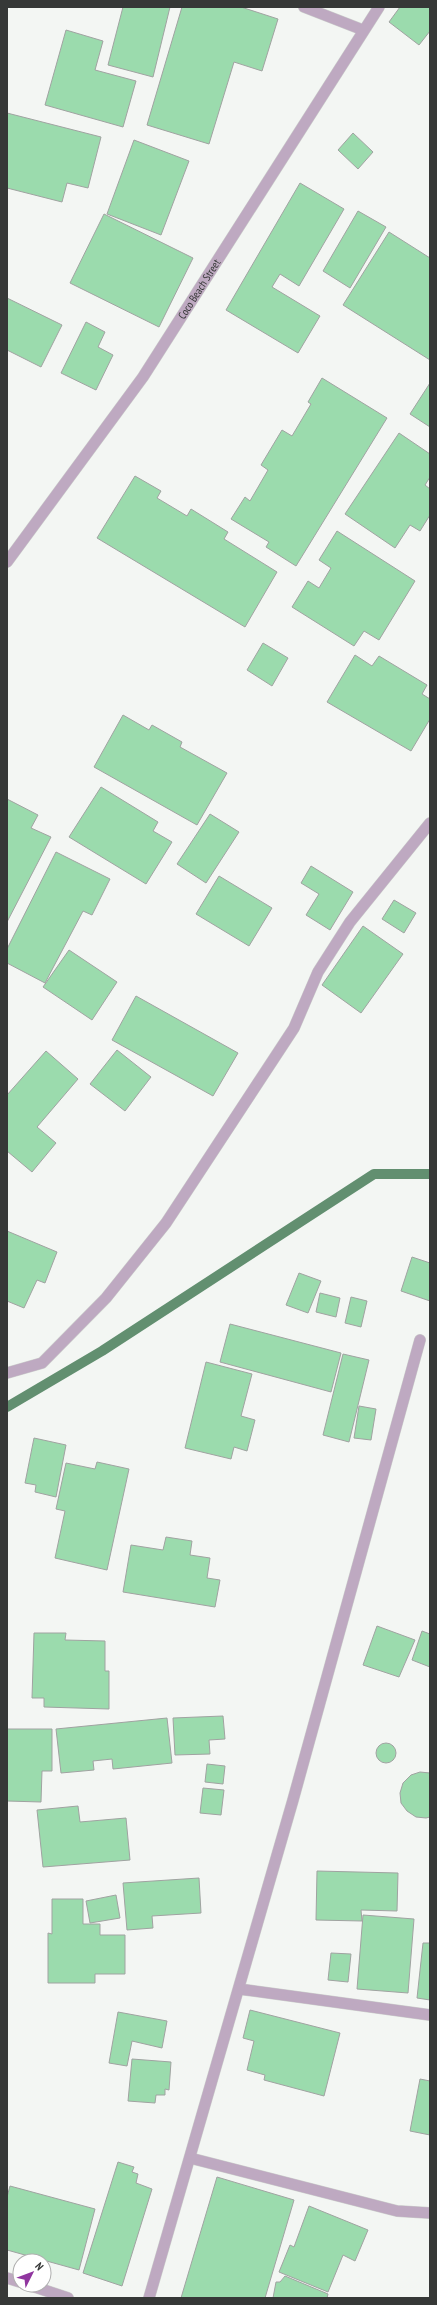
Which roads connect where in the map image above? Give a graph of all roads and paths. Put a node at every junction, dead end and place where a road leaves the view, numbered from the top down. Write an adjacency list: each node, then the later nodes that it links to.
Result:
1 (304, 7): 3 (street)
2 (379, 7): 3 (street, Coco Beach Street)
3 (363, 30): 4 (street, Coco Beach Street)
4 (7, 562)
5 (430, 823): 7 (street)
6 (420, 1340): 8 (street)
7 (7, 1373)
8 (239, 1989): 9 (street); 10 (street)
9 (430, 2015)
10 (190, 2158): 11 (street); 14 (street)
11 (430, 2213)
12 (52, 2293): 13 (street)
13 (68, 2298)
14 (149, 2298)

